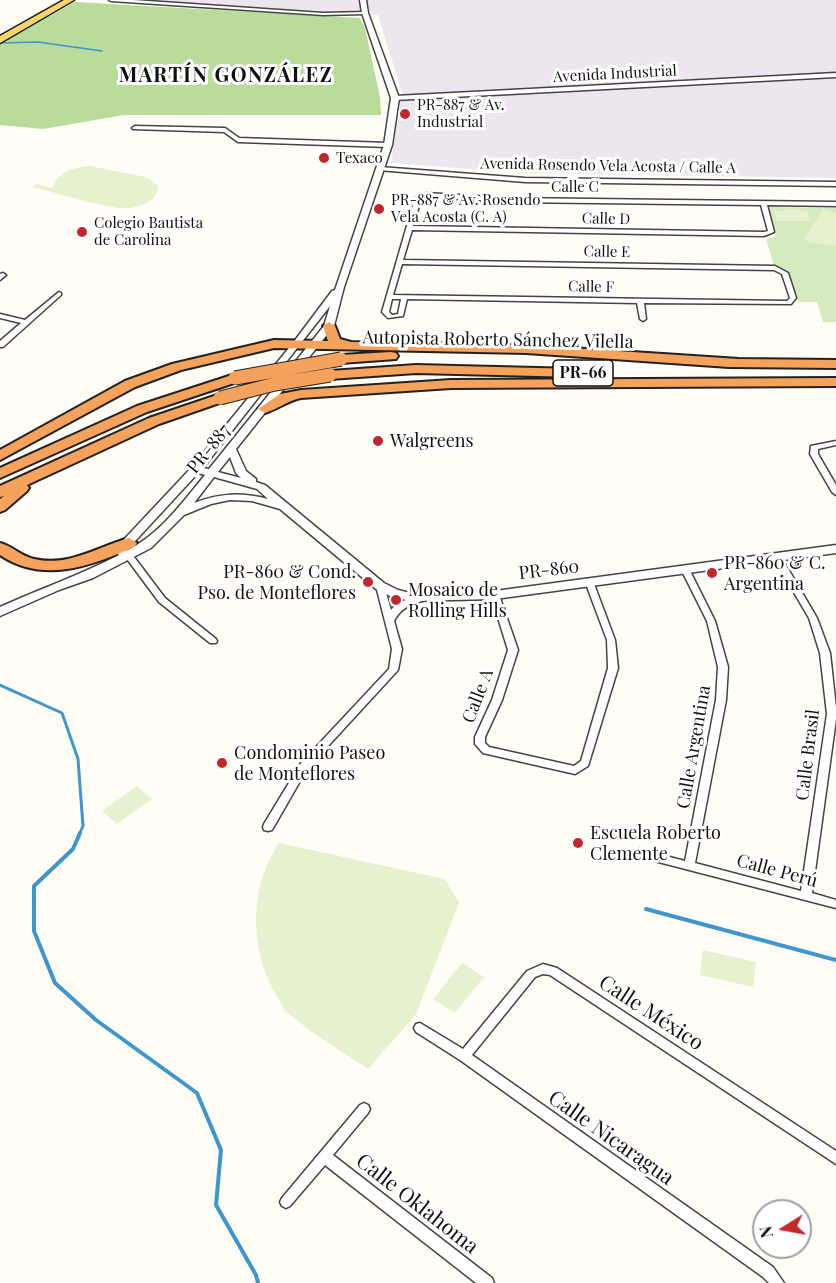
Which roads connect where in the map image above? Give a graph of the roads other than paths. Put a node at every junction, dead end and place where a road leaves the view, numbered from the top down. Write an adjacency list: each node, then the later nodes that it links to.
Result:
1 (54, 0): 6 (main road)
2 (70, 0): 7 (main road)
3 (111, 0): 5 (street)
4 (364, 0): 5 (street, PR-887)
5 (365, 13): 9 (street, PR-887)
6 (0, 31)
7 (0, 40)
8 (836, 75): 9 (street, Avenida Industrial)
9 (395, 98): 11 (street, PR-887)
10 (135, 129): 11 (street)
11 (388, 145): 12 (street, PR-887)
12 (380, 169): 13 (street, Avenida Rosendo Vela Acosta / Calle A); 20 (street, PR-887)
13 (627, 182): 14 (street, Avenida Rosendo Vela Acosta / Calle A); 15 (street)
14 (836, 184)
15 (632, 201): 16 (street, Calle C); 18 (street, Calle C)
16 (763, 203): 17 (street, Calle C); 18 (street, Calle D)
17 (836, 204)
18 (410, 228): 19 (street, Calle C)
19 (399, 262): 22 (street, Calle C); 24 (street, Calle E)
20 (340, 287): 29 (street, PR-887); 31 (street, PR-887)
21 (59, 294): 28 (street)
22 (389, 297): 23 (street, Calle F); 23 (street)
23 (404, 299): 25 (street, Calle F)
24 (792, 300): 25 (street, Calle F)
25 (640, 302): 27 (street)
26 (0, 316): 28 (street)
27 (643, 319)
28 (26, 322): 30 (street)
29 (329, 326): 32 (highway); 33 (street, PR-887)
30 (0, 345)
31 (296, 345): 33 (highway); 40 (highway); 42 (street, PR-887)
32 (353, 345): 33 (highway); 34 (highway)
33 (316, 346): 37 (street, PR-887)
34 (739, 363): 35 (highway, Autopista Roberto Sánchez Vilella / PR-66); 43 (highway, Autopista Roberto Sánchez Vilella / PR-66, bridge)
35 (836, 364)
36 (836, 380): 37 (highway); 41 (highway, Autopista Roberto Sánchez Vilella / PR-66, bridge)
37 (265, 409): 39 (street, PR-887)
38 (836, 443): 47 (street)
39 (232, 450): 44 (street, PR-887); 45 (street)
40 (0, 456)
41 (52, 469): 46 (highway, Autopista Roberto Sánchez Vilella / PR-66); 48 (highway)
42 (195, 469): 44 (street, PR-860 / PR-860); 52 (street, PR-887)
43 (0, 473)
44 (212, 473): 45 (street, PR-860 / PR-860); 50 (street, PR-887)
45 (261, 487): 49 (street, PR-860 / PR-860)
46 (0, 492)
47 (836, 492)
48 (0, 507)
49 (291, 512): 50 (street); 57 (street, PR-860 / PR-860)
50 (180, 513): 52 (street, PR-887)
51 (0, 548): 52 (highway)
52 (128, 549): 60 (street, PR-887); 62 (street)
53 (836, 549): 54 (street, PR-860 / PR-860)
54 (777, 557): 55 (street, PR-860 / PR-860); 66 (street, Calle Brasil)
55 (685, 569): 56 (street, PR-860 / PR-860); 65 (street, Calle Argentina)
56 (590, 584): 58 (street, PR-860 / PR-860); 58 (street, Calle A)
57 (380, 586): 59 (street, PR-860 / PR-860); 61 (street)
58 (495, 595): 59 (street, PR-860 / PR-860)
59 (426, 597): 61 (street)
60 (0, 612)
61 (390, 620): 63 (street)
62 (213, 641)
63 (268, 827)
64 (639, 853): 65 (street, Calle Perú)
65 (689, 865): 66 (street, Calle Perú)
66 (806, 896): 67 (street, Calle Perú)
67 (836, 904)
68 (420, 1028): 69 (street, Calle Nicaragua)
69 (464, 1056): 72 (street, Calle México); 75 (street, Calle Nicaragua)
70 (364, 1109): 71 (street)
71 (324, 1156): 73 (street); 74 (street, Calle Oklahoma)
72 (836, 1158)
73 (286, 1202)
74 (487, 1283)
75 (777, 1283)

